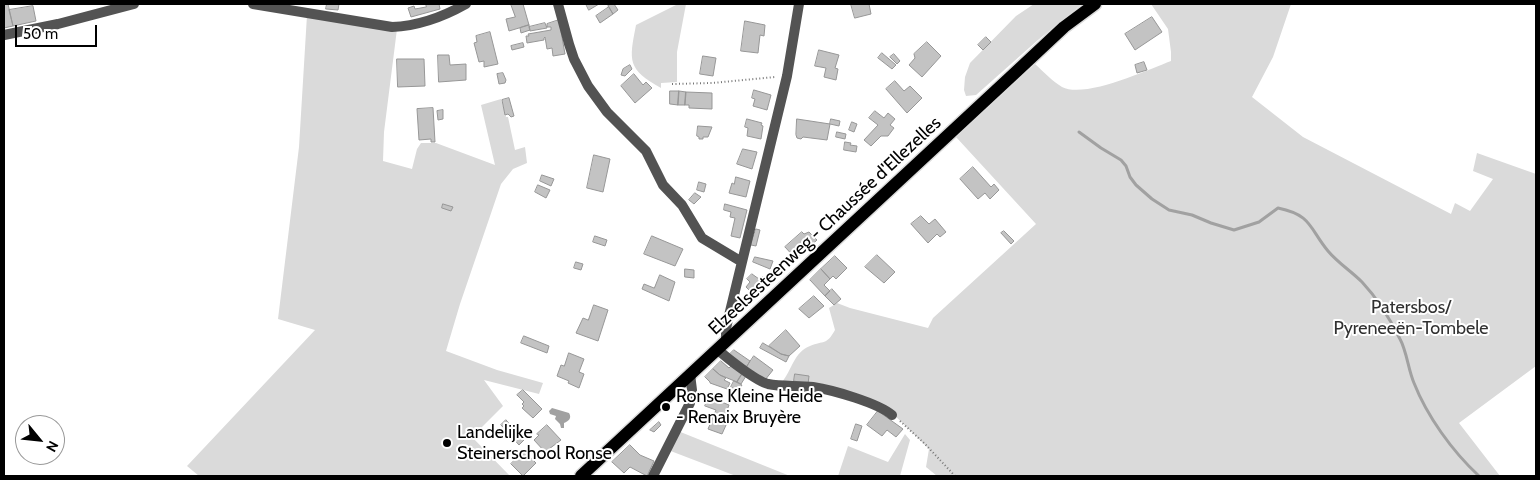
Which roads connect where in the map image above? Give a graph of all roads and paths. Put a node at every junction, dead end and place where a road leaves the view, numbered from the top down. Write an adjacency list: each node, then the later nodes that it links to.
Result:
1 (134, 4): 7 (street)
2 (253, 4): 3 (street)
3 (466, 4)
4 (558, 4): 10 (street)
5 (799, 4): 8 (street)
6 (1095, 4): 11 (main road, Elzeelsesteenweg - Chaussée d'Ellezelles)
7 (4, 35)
8 (788, 76): 9 (path); 10 (street)
9 (672, 84)
10 (742, 262): 11 (street)
11 (722, 345): 12 (main road, Elzeelsesteenweg - Chaussée d'Ellezelles); 13 (street)
12 (690, 374): 14 (main road, Elzeelsesteenweg - Chaussée d'Ellezelles); 15 (street)
13 (892, 415): 16 (path)
14 (580, 476)
15 (653, 476)
16 (955, 476)

